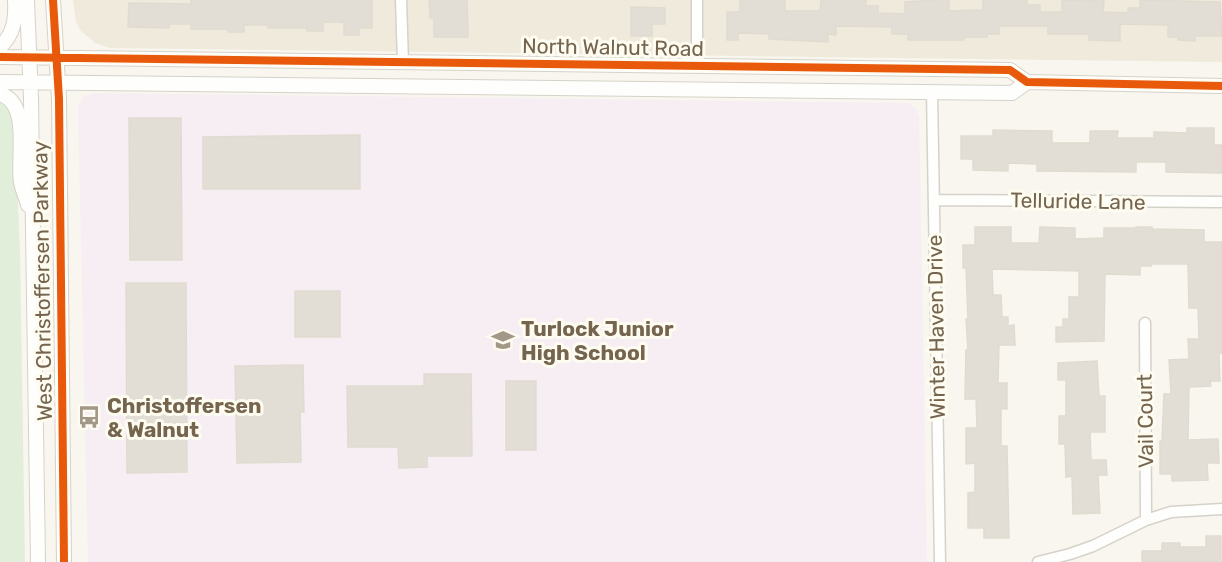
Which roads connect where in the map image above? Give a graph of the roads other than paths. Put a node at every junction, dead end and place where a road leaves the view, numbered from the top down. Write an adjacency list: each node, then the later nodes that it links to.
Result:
1 (15, 0): 6 (street)
2 (27, 0): 8 (street, West Christoffersen Parkway)
3 (54, 0): 9 (street, West Christoffersen Parkway)
4 (401, 0): 10 (street)
5 (697, 0): 11 (street)
6 (0, 47)
7 (0, 57): 8 (street, North Walnut Road)
8 (30, 57): 9 (street, North Walnut Road); 14 (street, West Christoffersen Parkway)
9 (57, 57): 10 (street, North Walnut Road); 12 (street, West Christoffersen Parkway)
10 (403, 62): 11 (street, North Walnut Road)
11 (697, 67): 15 (street, North Walnut Road)
12 (58, 81): 14 (street, North Walnut Road); 17 (street, North Walnut Road); 26 (street, West Christoffersen Parkway)
13 (0, 82): 14 (street, North Walnut Road)
14 (31, 82): 21 (street, West Christoffersen Parkway)
15 (1027, 82): 16 (street, North Walnut Road); 17 (street, North Walnut Road)
16 (1222, 86)
17 (932, 92): 19 (street, Winter Haven Drive)
18 (0, 94): 21 (street)
19 (934, 200): 20 (street, Telluride Lane); 27 (street, Winter Haven Drive)
20 (1222, 202)
21 (32, 217): 25 (street, West Christoffersen Parkway)
22 (1144, 323): 24 (street, Vail Court)
23 (1222, 509): 24 (street)
24 (1146, 520): 28 (street)
25 (38, 562)
26 (64, 562)
27 (939, 562)
28 (1038, 562)

